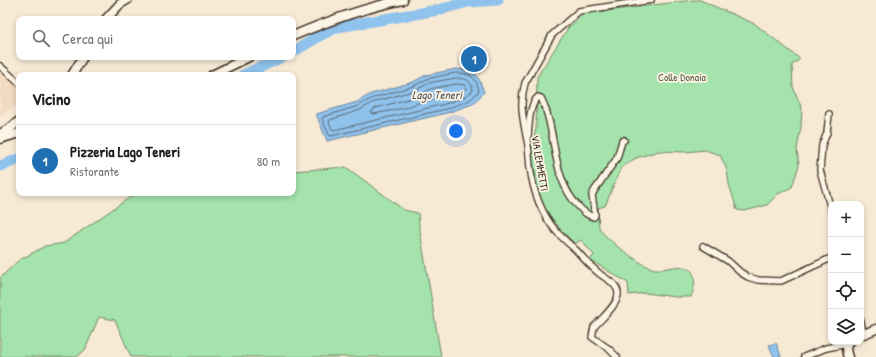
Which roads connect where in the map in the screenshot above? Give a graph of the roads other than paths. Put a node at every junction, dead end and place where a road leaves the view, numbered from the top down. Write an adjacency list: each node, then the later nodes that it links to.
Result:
1 (127, 0): 4 (main road)
2 (403, 0): 5 (main road)
3 (652, 0): 17 (street, VIA LEMMETTI)
4 (109, 16)
5 (296, 35)
6 (81, 60): 9 (main road)
7 (243, 60): 10 (main road)
8 (0, 66): 11 (street)
9 (74, 72)
10 (218, 72)
11 (16, 81)
12 (830, 114): 19 (street)
13 (16, 124): 14 (main road)
14 (0, 134)
15 (16, 134): 16 (main road)
16 (0, 139)
17 (527, 140): 18 (street); 26 (street, VIA LEMMETTI)
18 (624, 140)
19 (829, 201)
20 (703, 246): 21 (street)
21 (828, 259)
22 (876, 329): 23 (main road)
23 (864, 333)
24 (839, 345): 27 (street)
25 (848, 345): 28 (main road)
26 (617, 357)
27 (804, 357)
28 (848, 357)

